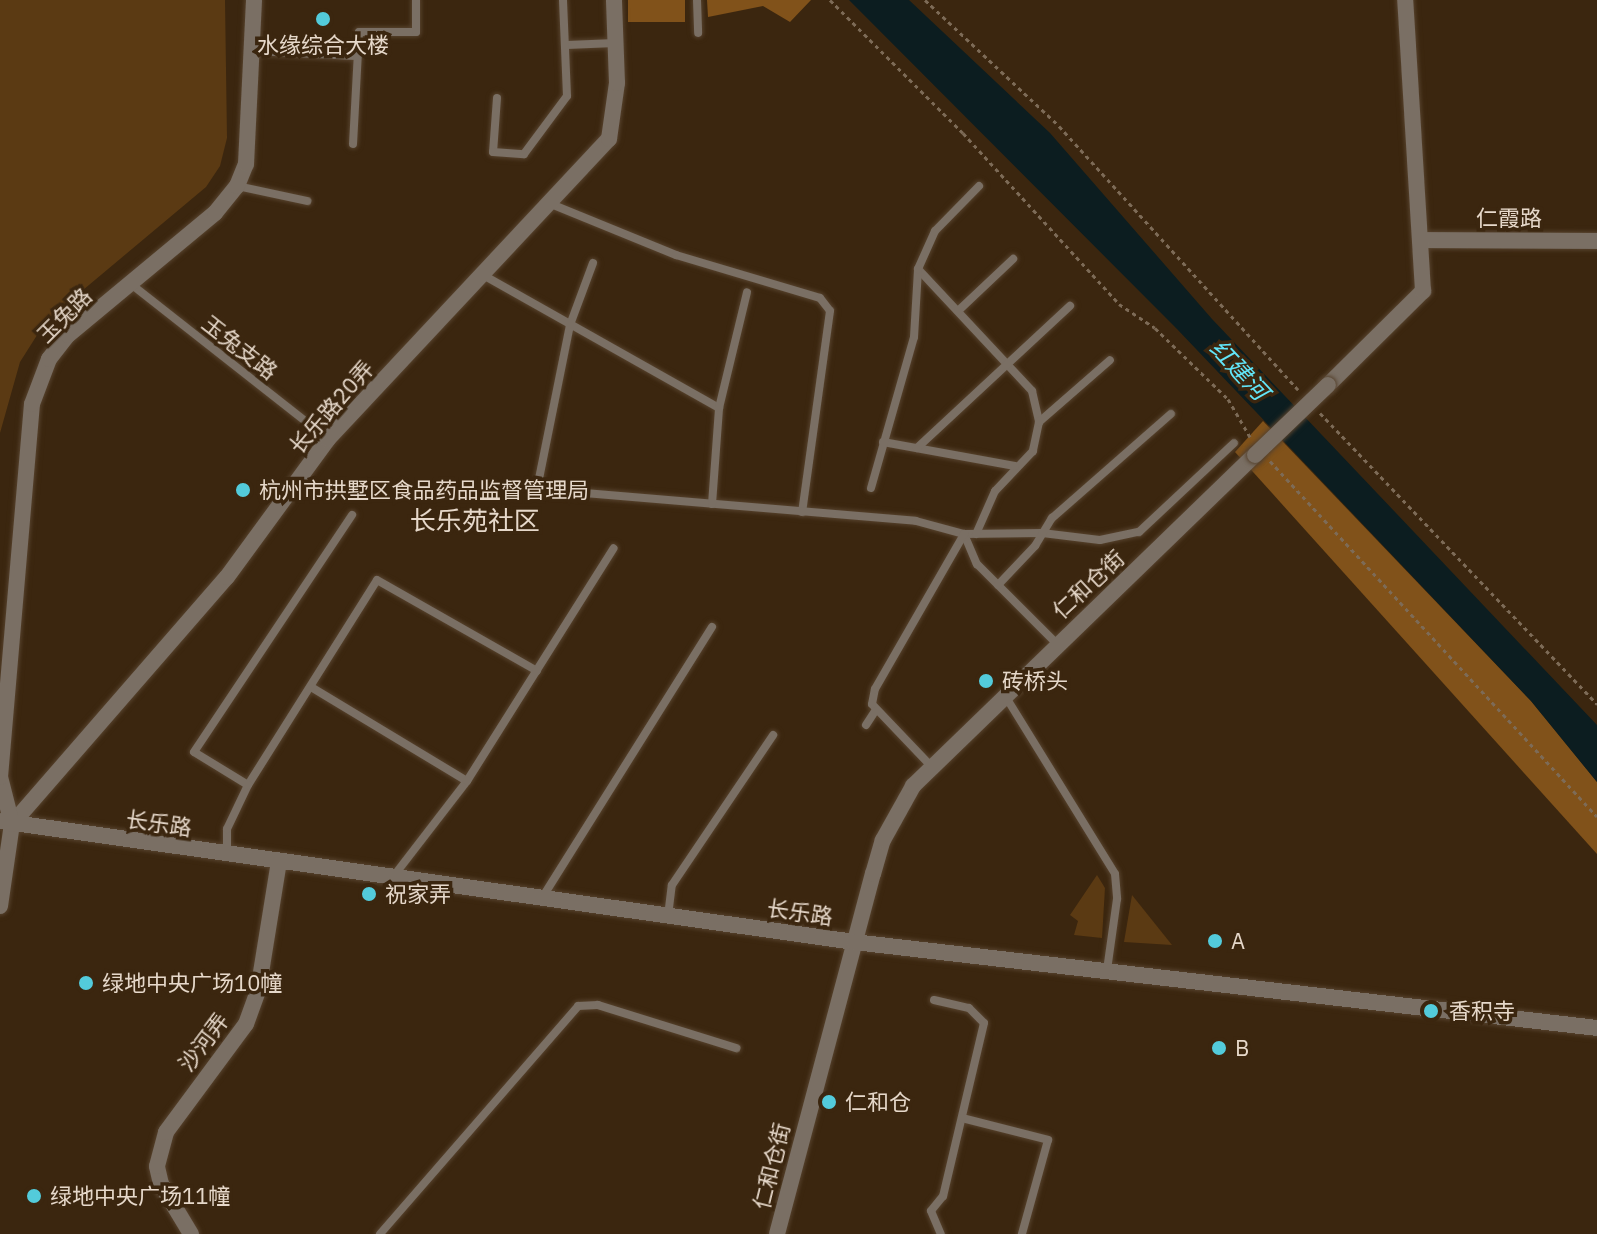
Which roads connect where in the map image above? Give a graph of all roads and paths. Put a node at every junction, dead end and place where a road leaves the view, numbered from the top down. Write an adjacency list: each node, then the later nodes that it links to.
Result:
1 (254, 0): 12 (street, 玉兔路)
2 (416, 0): 13 (lane)
3 (563, 0): 11 (lane)
4 (614, 0): 10 (street, 长乐路20弄)
5 (697, 0): 9 (lane)
6 (830, 0): 42 (path)
7 (925, 0): 33 (path)
8 (1405, 0): 20 (street, 仁和仓街)
9 (698, 33)
10 (615, 43): 11 (lane); 19 (street, 长乐路20弄)
11 (567, 45): 14 (lane)
12 (253, 51): 13 (lane); 16 (street, 玉兔路)
13 (357, 56): 15 (lane)
14 (497, 98)
15 (353, 144)
16 (237, 186): 18 (lane); 26 (street, 玉兔路)
17 (979, 186): 24 (lane)
18 (307, 201)
19 (551, 204): 25 (street, 长乐路20弄); 46 (lane)
20 (1420, 240): 21 (street, 仁霞路); 42 (street, 仁和仓街, bridge)
21 (1597, 241)
22 (1013, 259): 29 (lane)
23 (593, 263): 30 (lane)
24 (918, 269): 29 (lane); 39 (lane)
25 (483, 275): 30 (lane); 38 (street, 长乐路20弄)
26 (131, 283): 38 (lane, 玉兔支路); 66 (street, 玉兔路)
27 (747, 292): 34 (lane)
28 (1070, 306): 32 (lane)
29 (958, 311): 32 (lane)
30 (570, 325): 34 (lane); 45 (lane)
31 (1110, 360): 37 (lane)
32 (1006, 363): 37 (lane); 41 (lane)
33 (1304, 396)
34 (719, 408): 45 (lane)
35 (1315, 408): 58 (path)
36 (1171, 414): 48 (lane)
37 (1039, 422): 43 (lane)
38 (328, 439): 66 (street, 长乐路20弄)
39 (883, 442): 41 (lane); 44 (lane)
40 (1234, 443): 48 (lane)
41 (917, 448): 43 (lane)
42 (1259, 453): 54 (street, 仁和仓街); 65 (path)
43 (1015, 466): 50 (lane)
44 (871, 488)
45 (712, 504): 46 (lane)
46 (802, 512): 49 (lane)
47 (352, 515): 64 (lane)
48 (1042, 533): 50 (lane); 52 (lane)
49 (964, 534): 50 (lane); 52 (lane); 59 (lane)
50 (976, 534)
51 (614, 548): 55 (lane)
52 (998, 585): 54 (lane)
53 (712, 627): 70 (lane)
54 (1057, 644): 57 (street, 仁和仓街)
55 (537, 671): 56 (lane); 63 (lane)
56 (311, 687): 63 (lane); 64 (lane)
57 (1004, 693): 62 (street, 仁和仓街); 74 (lane)
58 (1597, 704)
59 (875, 711): 60 (lane); 62 (lane)
60 (866, 725)
61 (773, 735): 72 (lane)
62 (930, 765): 73 (street, 仁和仓街)
63 (467, 781): 69 (lane)
64 (248, 785): 67 (lane)
65 (1597, 817)
66 (6, 822): 67 (street, 长乐路); 71 (street, 玉兔路)
67 (227, 855): 68 (street, 长乐路)
68 (279, 862): 69 (street, 长乐路); 79 (street, 沙河弄)
69 (392, 878): 70 (street, 长乐路)
70 (542, 899): 72 (street, 长乐路)
71 (0, 906)
72 (668, 916): 73 (street, 长乐路)
73 (854, 942): 74 (street, 长乐路); 81 (street, 仁和仓街)
74 (1107, 970): 76 (street, 长乐路)
75 (934, 1000): 78 (lane)
76 (1597, 1028)
77 (736, 1048): 80 (lane)
78 (962, 1118): 82 (lane); 83 (lane)
79 (191, 1234)
80 (380, 1234)
81 (777, 1234)
82 (941, 1234)
83 (1022, 1234)

